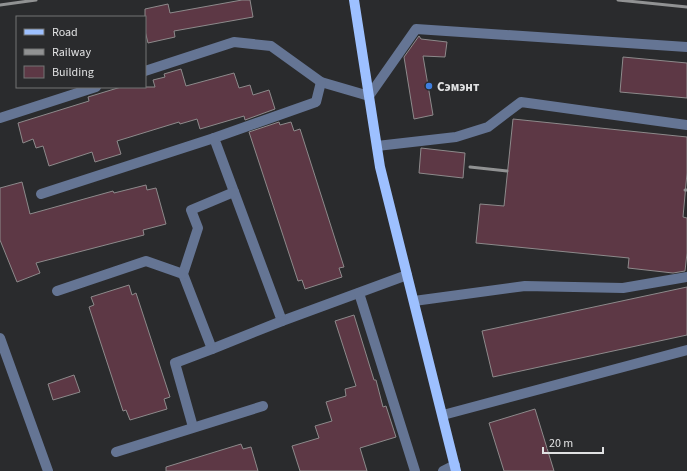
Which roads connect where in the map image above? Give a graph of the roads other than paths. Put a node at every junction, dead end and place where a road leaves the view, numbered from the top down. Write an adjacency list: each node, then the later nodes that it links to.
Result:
1 (354, 0): 6 (main road)
2 (687, 47): 6 (street)
3 (146, 71): 4 (street)
4 (322, 82): 6 (street); 9 (street)
5 (93, 88): 7 (street)
6 (369, 96): 10 (main road)
7 (2, 117)
8 (687, 125): 10 (street)
9 (214, 138): 11 (street); 12 (street)
10 (377, 146): 14 (main road)
11 (234, 192): 13 (street); 19 (street)
12 (41, 194)
13 (183, 274): 16 (street); 21 (street)
14 (408, 276): 17 (street); 18 (main road)
15 (687, 277): 18 (street)
16 (57, 291)
17 (359, 293): 19 (street); 29 (street)
18 (414, 301): 24 (main road)
19 (282, 321): 21 (street)
20 (0, 338): 28 (street)
21 (212, 349): 25 (street)
22 (687, 350): 24 (street)
23 (263, 406): 25 (street)
24 (442, 415): 27 (main road)
25 (194, 427): 26 (street)
26 (116, 452)
27 (456, 468): 30 (street)
28 (48, 471)
29 (415, 471)
30 (443, 471)

